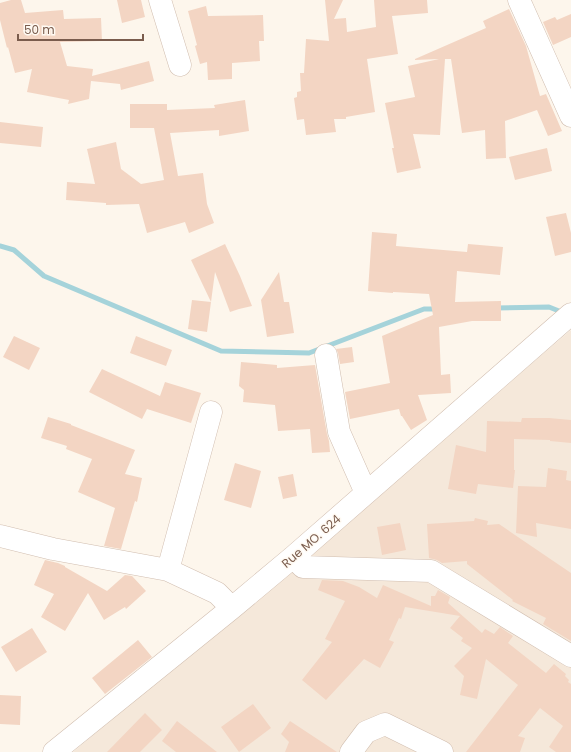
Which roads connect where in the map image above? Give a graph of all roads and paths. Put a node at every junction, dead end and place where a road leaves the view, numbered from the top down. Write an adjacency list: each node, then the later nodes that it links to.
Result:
1 (160, 0): 3 (street)
2 (519, 0): 4 (street)
3 (180, 65)
4 (571, 116)
5 (566, 318): 8 (street, Rue MO. 624)
6 (326, 355): 8 (street)
7 (211, 412): 11 (street)
8 (366, 493): 10 (street, Rue MO. 624)
9 (0, 536): 11 (street)
10 (293, 556): 12 (street, Rue MO. 624); 13 (street)
11 (168, 570): 12 (street)
12 (232, 608): 14 (street, Rue MO. 624)
13 (571, 656)
14 (54, 752)
15 (351, 752): 16 (street)
16 (442, 752)

